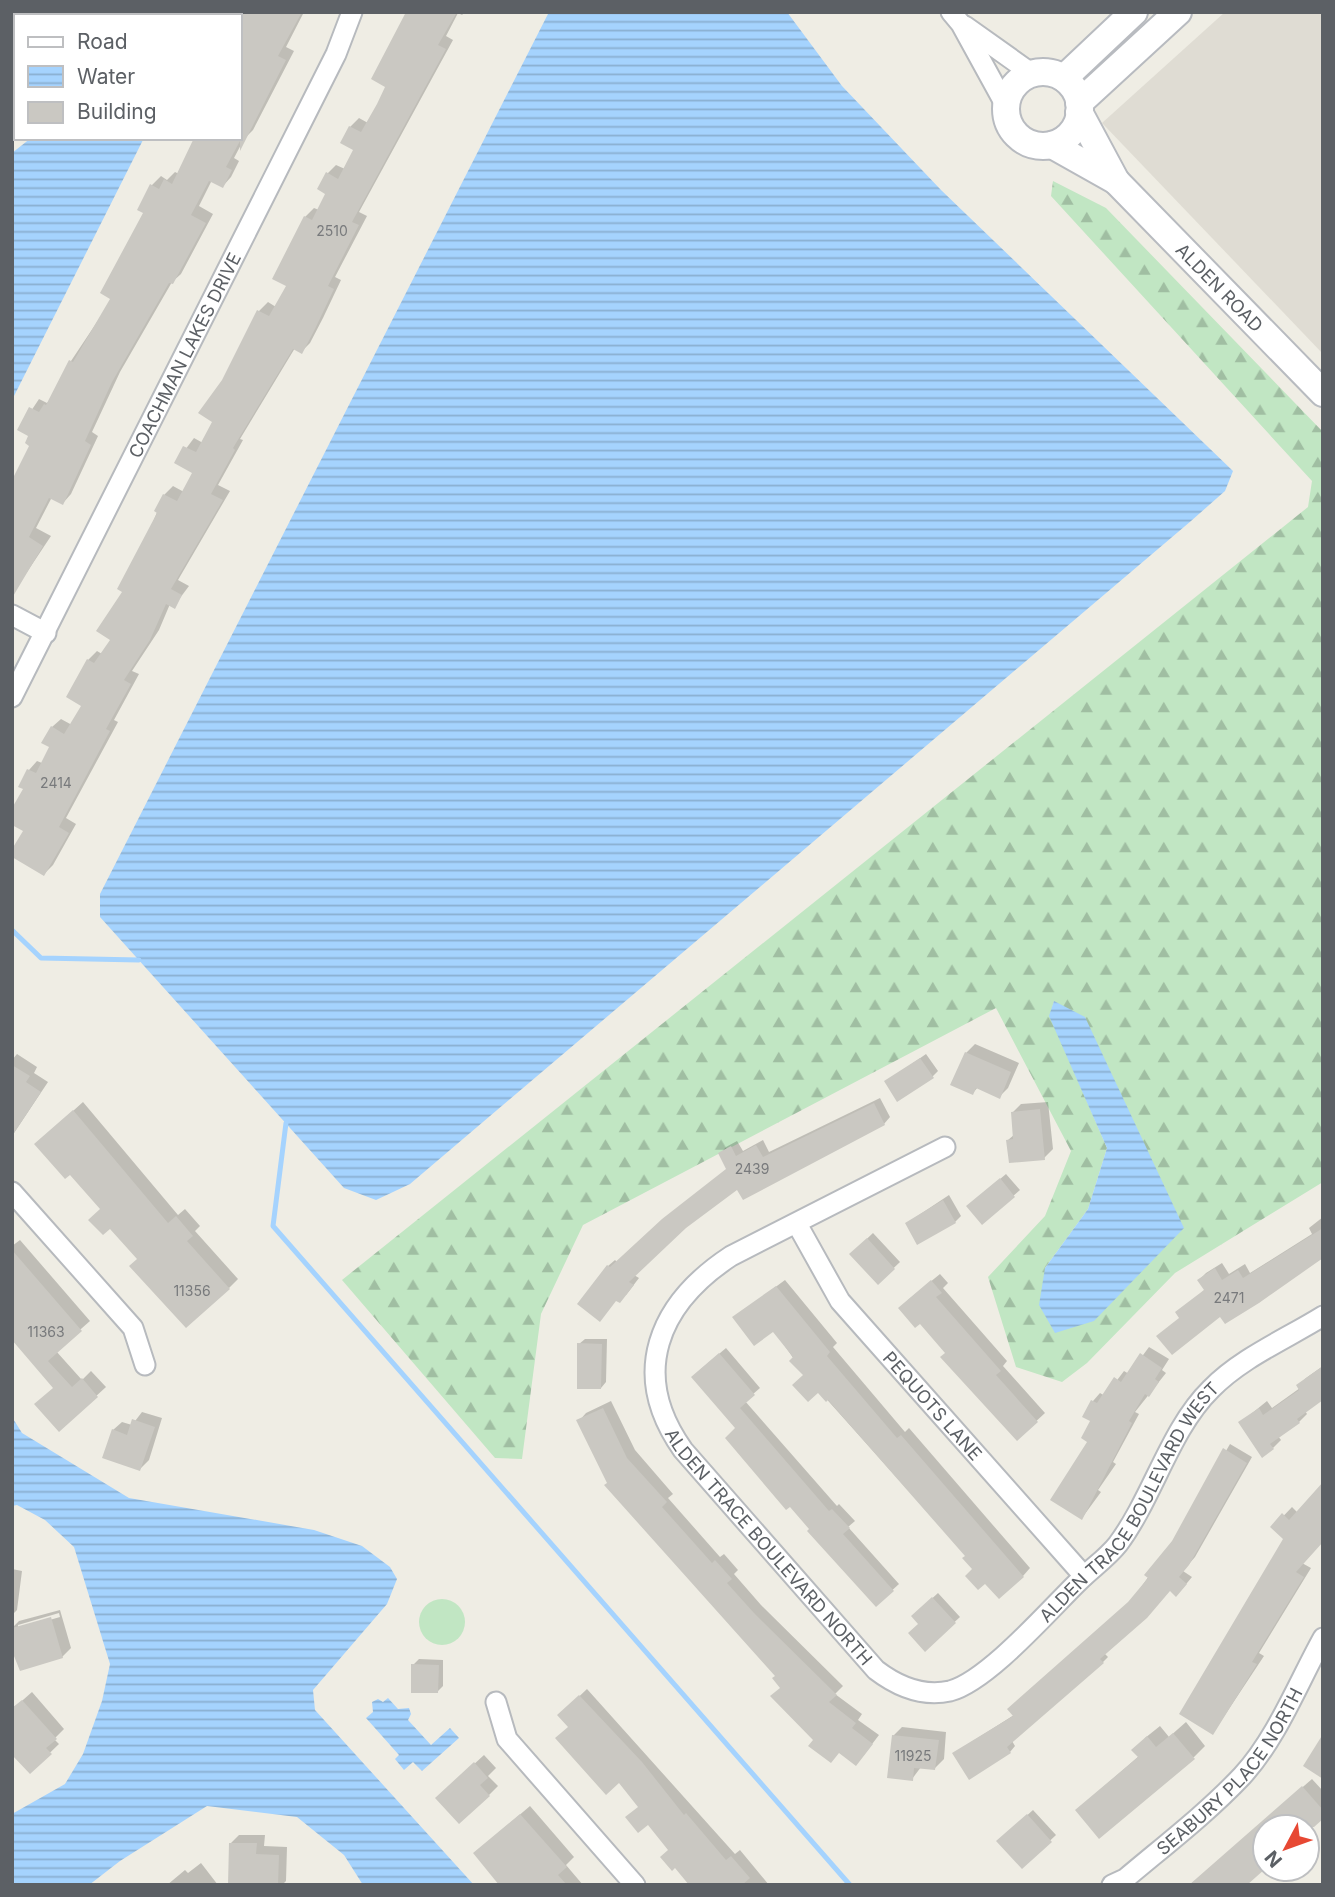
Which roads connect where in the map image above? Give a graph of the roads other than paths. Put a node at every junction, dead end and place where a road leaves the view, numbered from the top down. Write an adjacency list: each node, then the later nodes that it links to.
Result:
1 (352, 12): 13 (street, COACHMAN LAKES DRIVE)
2 (1134, 12): 6 (street)
3 (1178, 12): 8 (street)
4 (956, 18): 5 (street); 7 (street)
5 (1031, 74): 6 (street); 7 (street)
6 (1064, 78): 8 (street)
7 (1006, 106): 9 (street)
8 (1079, 107): 9 (street); 10 (street, ALDEN ROAD)
9 (1052, 145): 10 (street, ALDEN ROAD)
10 (1116, 181): 11 (street, ALDEN ROAD)
11 (1323, 393)
12 (12, 615): 13 (street)
13 (46, 633): 14 (street, COACHMAN LAKES DRIVE)
14 (12, 697)
15 (945, 1147): 17 (street, ALDEN TRACE BOULEVARD NORTH)
16 (12, 1192): 19 (street)
17 (797, 1224): 20 (street, PEQUOTS LANE); 22 (street, ALDEN TRACE BOULEVARD NORTH)
18 (1323, 1316): 20 (street, ALDEN TRACE BOULEVARD WEST)
19 (145, 1366)
20 (1084, 1576): 22 (street, ALDEN TRACE BOULEVARD WEST)
21 (1323, 1638): 25 (street, SEABURY PLACE NORTH)
22 (942, 1692)
23 (496, 1702): 24 (street)
24 (635, 1885)
25 (1112, 1885)

